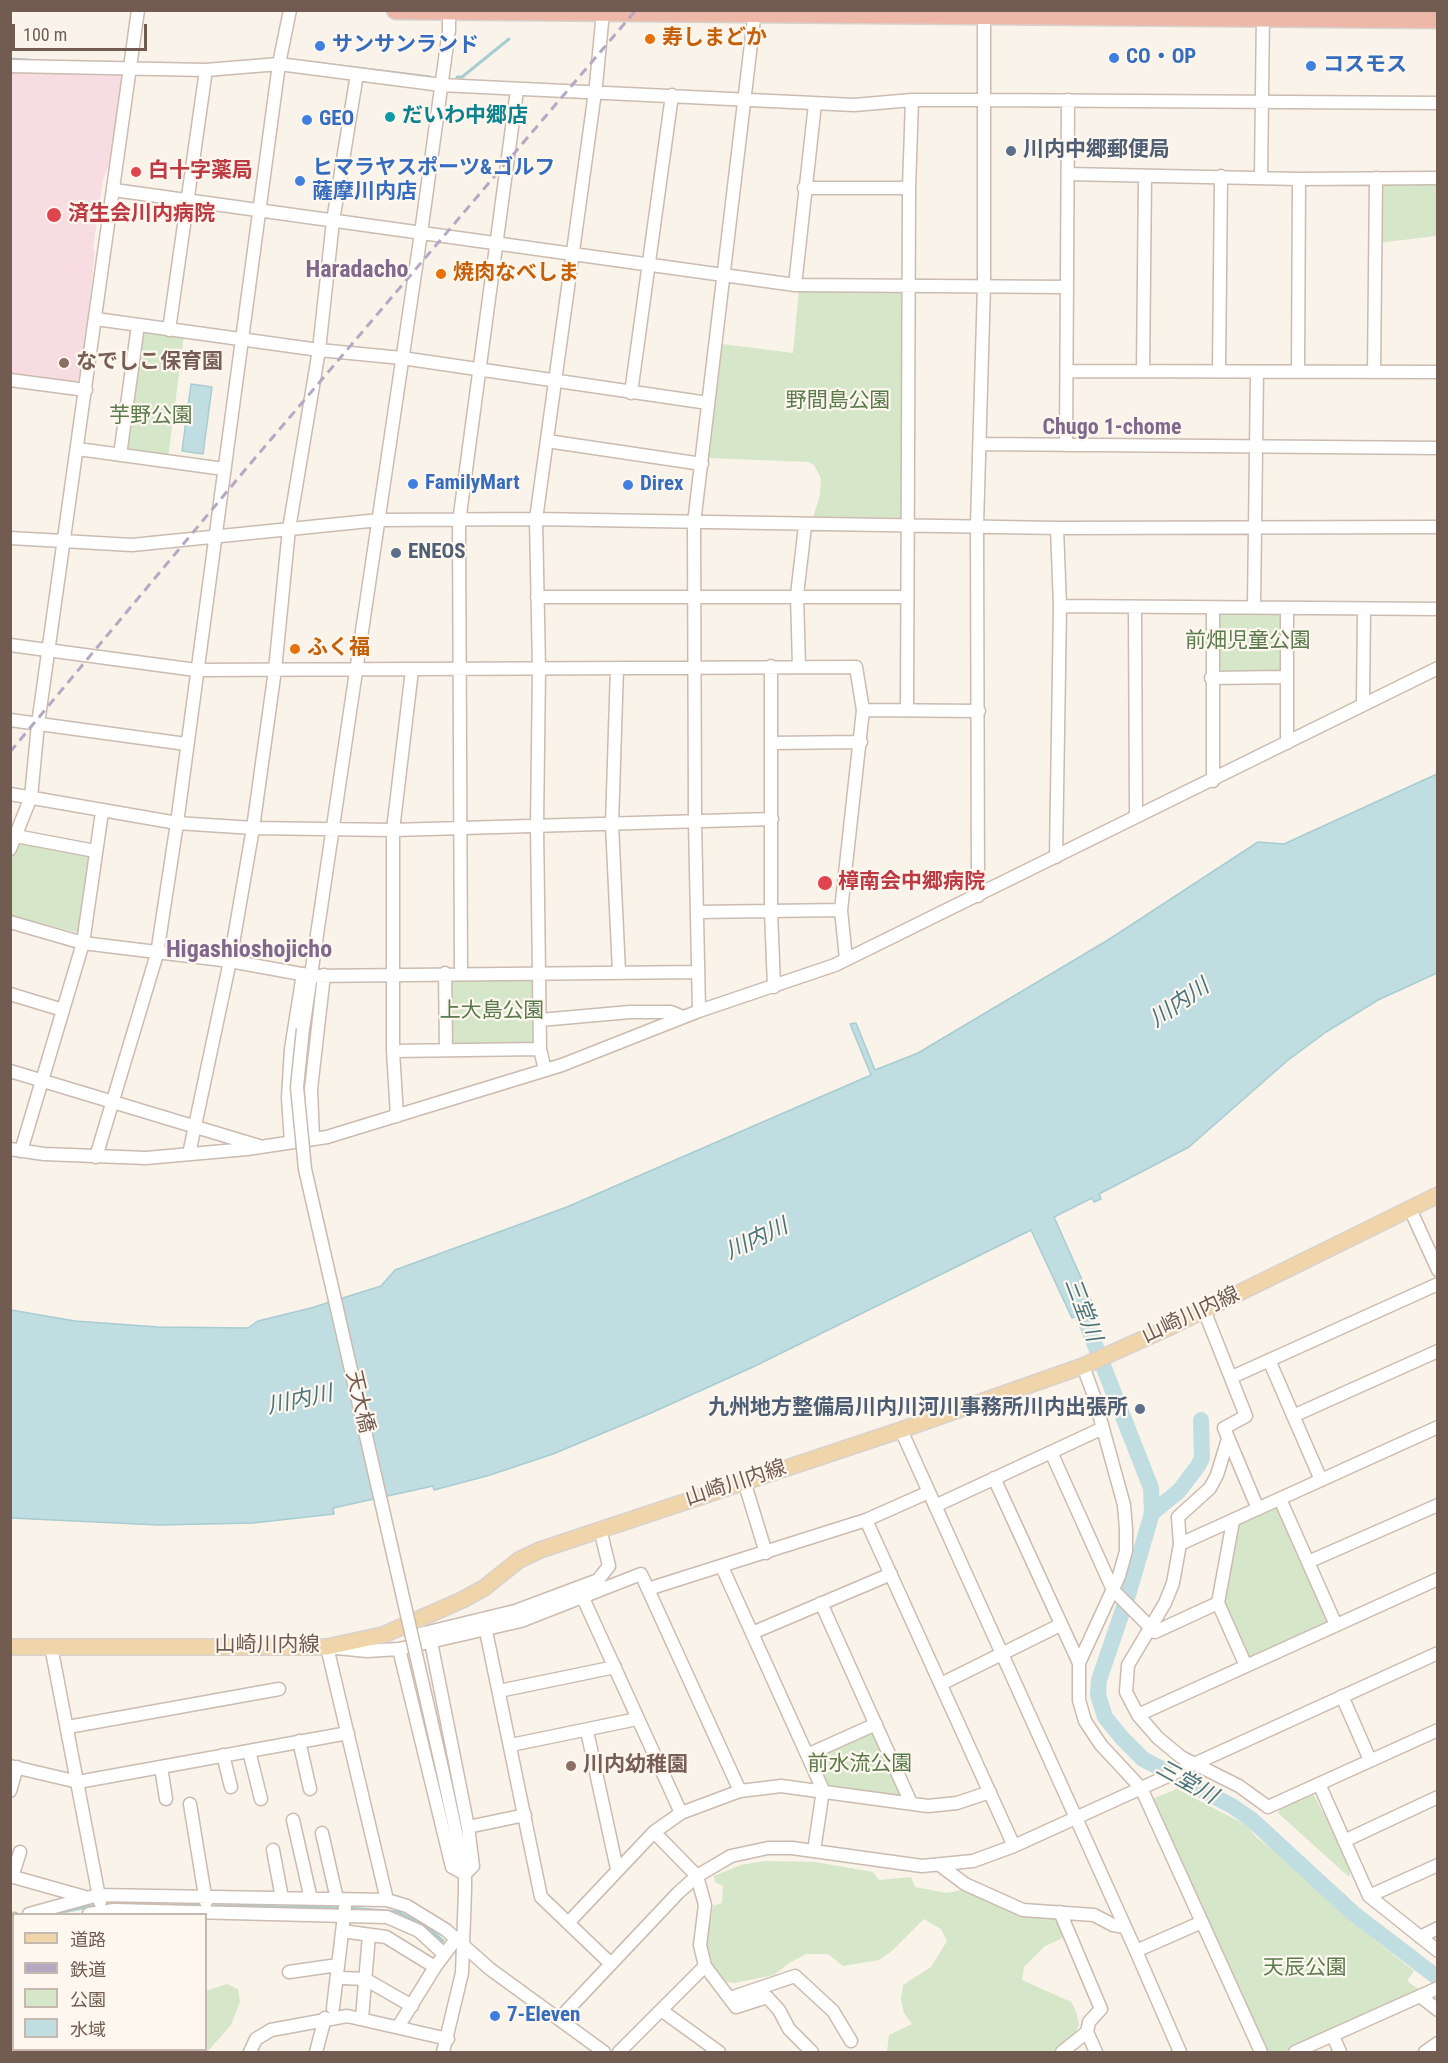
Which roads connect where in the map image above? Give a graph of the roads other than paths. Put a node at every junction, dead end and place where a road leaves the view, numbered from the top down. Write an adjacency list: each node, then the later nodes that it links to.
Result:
1 (138, 10): 11 (street)
2 (290, 10): 10 (street)
3 (396, 10): 4 (highway)
4 (449, 11): 5 (highway); 15 (street)
5 (603, 12): 7 (highway); 17 (street)
6 (985, 12): 7 (highway); 8 (highway); 21 (street)
7 (754, 13): 19 (street)
8 (1263, 15): 9 (highway); 23 (street)
9 (1437, 19)
10 (280, 61): 13 (street); 14 (street); 37 (street)
11 (132, 65): 12 (street); 13 (street); 35 (street)
12 (10, 66)
13 (206, 70): 36 (street)
14 (357, 74): 15 (street); 38 (street)
15 (441, 85): 16 (street); 39 (street)
16 (517, 90): 17 (street); 40 (street)
17 (594, 93): 18 (street); 41 (street)
18 (672, 94): 19 (street); 42 (street)
19 (744, 98): 25 (street); 43 (street)
20 (912, 100): 21 (street); 25 (street); 34 (street)
21 (984, 100): 22 (street); 45 (street)
22 (1068, 100): 23 (street); 26 (street)
23 (1262, 101): 24 (street); 29 (street)
24 (1437, 103)
25 (814, 104): 33 (street)
26 (1068, 174): 28 (street); 47 (street)
27 (1221, 176): 28 (street); 29 (street); 55 (street)
28 (1145, 177): 57 (street)
29 (1261, 177): 32 (street)
30 (1376, 178): 31 (street); 32 (street); 60 (street)
31 (1437, 178)
32 (1299, 179): 58 (street)
33 (804, 188): 34 (street); 44 (street)
34 (909, 188): 46 (street)
35 (114, 190): 36 (street); 48 (street)
36 (187, 200): 37 (street); 50 (street)
37 (260, 211): 38 (street); 51 (street)
38 (333, 221): 39 (street); 52 (street)
39 (421, 233): 40 (street); 53 (street)
40 (498, 243): 41 (street); 54 (street)
41 (572, 254): 42 (street); 63 (street)
42 (649, 265): 43 (street); 65 (street)
43 (723, 274): 44 (street); 66 (street)
44 (795, 285): 46 (street)
45 (984, 285): 46 (street); 47 (street); 68 (street)
46 (910, 286): 82 (street)
47 (1067, 287): 56 (street)
48 (96, 320): 49 (street); 64 (street)
49 (138, 325): 50 (street); 73 (street)
50 (169, 330): 51 (street)
51 (242, 340): 52 (street); 75 (street)
52 (319, 350): 53 (street); 86 (street)
53 (402, 358): 54 (street); 77 (street)
54 (478, 370): 63 (street); 78 (street)
55 (1219, 370): 57 (street); 59 (street)
56 (1067, 371): 57 (street); 69 (street)
57 (1143, 371)
58 (1298, 371): 59 (street); 60 (street)
59 (1257, 372): 70 (street)
60 (1374, 372): 61 (street)
61 (1437, 372)
62 (10, 380): 64 (street)
63 (555, 382): 65 (street); 67 (street)
64 (86, 390): 72 (street)
65 (631, 393): 66 (street)
66 (708, 403): 74 (street)
67 (547, 441): 74 (street); 76 (street)
68 (981, 444): 69 (street); 80 (street)
69 (1066, 445): 70 (street)
70 (1257, 447): 71 (street); 83 (street)
71 (1437, 448)
72 (78, 449): 73 (street); 89 (street)
73 (120, 455): 75 (street)
74 (702, 464): 79 (street)
75 (224, 470): 87 (street)
76 (536, 519): 78 (street); 79 (street); 92 (street)
77 (379, 520): 78 (street); 86 (street); 105 (street)
78 (459, 522): 106 (street)
79 (694, 523): 81 (street); 90 (street)
80 (977, 525): 82 (street); 85 (street); 119 (street)
81 (805, 526): 82 (street); 91 (street)
82 (908, 526): 93 (street)
83 (1256, 527): 84 (street); 85 (street); 95 (street)
84 (1437, 527)
85 (1058, 528): 94 (street)
86 (289, 529): 87 (street); 112 (street)
87 (215, 537): 89 (street); 111 (street)
88 (10, 538): 89 (street)
89 (65, 542): 102 (street)
90 (693, 595): 91 (street); 92 (street); 107 (street)
91 (797, 595): 93 (street); 104 (street)
92 (537, 597): 108 (street)
93 (906, 597): 117 (street)
94 (1060, 606): 96 (street); 143 (street)
95 (1254, 606): 97 (street); 98 (street)
96 (1135, 608): 97 (street); 130 (street)
97 (1213, 608): 115 (street)
98 (1287, 609): 99 (street); 114 (street)
99 (1364, 609): 100 (street); 116 (street)
100 (1437, 609)
101 (10, 645): 102 (street)
102 (50, 650): 111 (street); 121 (street)
103 (771, 666): 104 (street); 107 (street); 123 (street)
104 (799, 666): 118 (street)
105 (357, 668): 112 (street); 113 (street); 138 (street)
106 (460, 668): 108 (street); 113 (street); 137 (street)
107 (696, 668): 109 (street); 132 (street)
108 (539, 669): 109 (street); 135 (street)
109 (617, 669): 134 (street)
110 (1437, 669): 116 (street)
111 (196, 670): 112 (street); 125 (street)
112 (275, 670): 136 (street)
113 (412, 670): 139 (street)
114 (1285, 677): 115 (street); 124 (street)
115 (1210, 678): 126 (street)
116 (1363, 703): 124 (street)
117 (907, 709): 118 (street); 119 (street)
118 (863, 710): 122 (street)
119 (979, 711): 144 (street)
120 (10, 720): 121 (street)
121 (39, 724): 125 (street); 128 (street)
122 (861, 742): 123 (street); 145 (street)
123 (771, 743): 131 (street)
124 (1287, 743): 126 (street)
125 (186, 744): 133 (street)
126 (1213, 781): 130 (street)
127 (10, 794): 128 (street)
128 (31, 797): 129 (street); 140 (street)
129 (102, 812): 133 (street); 142 (street)
130 (1136, 816): 143 (street)
131 (772, 819): 132 (street); 146 (street)
132 (695, 822): 134 (street); 147 (street)
133 (177, 823): 136 (street); 150 (street)
134 (612, 824): 135 (street); 153 (street)
135 (537, 826): 137 (street); 157 (street)
136 (253, 828): 138 (street); 152 (street)
137 (462, 828): 139 (street); 156 (street)
138 (334, 830): 139 (street); 158 (street)
139 (393, 830): 159 (street)
140 (16, 836): 141 (street); 142 (street)
141 (10, 849)
142 (95, 851): 149 (street)
143 (1056, 857): 144 (street)
144 (978, 896): 151 (street)
145 (841, 910): 146 (street); 151 (street)
146 (771, 911): 147 (street); 160 (street)
147 (698, 912): 154 (street)
148 (10, 922): 149 (street)
149 (83, 943): 150 (street); 162 (street)
150 (157, 954): 152 (street); 172 (street)
151 (846, 959): 160 (street)
152 (231, 961): 158 (street); 174 (street)
153 (619, 972): 154 (street); 157 (street)
154 (698, 972): 163 (street)
155 (445, 973): 156 (street); 159 (street); 167 (street)
156 (461, 973): 157 (street)
157 (541, 973): 165 (street)
158 (313, 975): 159 (street); 175 (street); 176 (street); 223 (street, 天大橋, bridge)
159 (394, 975): 168 (street)
160 (774, 987): 163 (street)
161 (10, 994): 162 (street)
162 (63, 1010): 171 (street)
163 (699, 1011): 164 (street)
164 (683, 1017): 165 (street); 169 (street)
165 (540, 1020): 166 (street)
166 (540, 1049): 167 (street); 169 (street)
167 (446, 1050): 168 (street)
168 (393, 1051): 173 (street)
169 (544, 1070): 173 (street)
170 (10, 1071): 171 (street)
171 (42, 1081): 172 (street); 178 (street)
172 (111, 1101): 174 (street); 180 (street)
173 (397, 1116): 175 (street)
174 (197, 1126): 177 (street); 179 (street)
175 (313, 1139): 176 (street)
176 (291, 1142): 177 (street)
177 (262, 1147): 179 (street)
178 (16, 1150): 180 (street)
179 (189, 1154): 180 (street)
180 (96, 1157)
181 (1437, 1195): 182 (main road, 山崎川内線)
182 (1410, 1209): 183 (street); 185 (main road, 山崎川内線)
183 (1437, 1270)
184 (1437, 1284): 187 (street)
185 (1204, 1310): 188 (main road, 山崎川内線); 189 (street)
186 (1437, 1351): 190 (street)
187 (1269, 1360): 189 (street); 190 (street)
188 (1083, 1365): 192 (street); 193 (main road, 山崎川内線)
189 (1232, 1377): 194 (street)
190 (1293, 1416): 197 (street)
191 (1437, 1427): 197 (street)
192 (1103, 1428): 195 (street); 214 (street)
193 (901, 1430): 198 (main road, 山崎川内線); 199 (street)
194 (1228, 1439): 203 (street); 207 (street)
195 (1051, 1452): 196 (street); 214 (street)
196 (994, 1478): 202 (street); 218 (street)
197 (1321, 1480): 200 (street)
198 (744, 1481): 206 (main road, 山崎川内線); 208 (street)
199 (929, 1492): 202 (street); 204 (street)
200 (1280, 1499): 203 (street); 209 (street)
201 (1437, 1505): 209 (street)
202 (935, 1506): 230 (street)
203 (1258, 1509): 205 (street)
204 (866, 1520): 208 (street); 211 (street)
205 (1233, 1521): 207 (street); 217 (street)
206 (600, 1530): 223 (street); 227 (main road, 山崎川内線)
207 (1180, 1544): 219 (street)
208 (766, 1553): 210 (street)
209 (1308, 1562): 220 (street)
210 (722, 1567): 213 (street); 222 (street)
211 (891, 1574): 216 (street); 234 (street)
212 (1437, 1579): 220 (street)
213 (648, 1589): 215 (street); 261 (street)
214 (1115, 1593): 219 (street); 231 (street)
215 (583, 1598): 221 (street); 233 (street)
216 (821, 1603): 222 (street); 240 (street)
217 (1218, 1604): 219 (street); 232 (street)
218 (1060, 1625): 230 (street); 231 (street)
219 (1149, 1625): 238 (street)
220 (1336, 1625): 232 (street)
221 (486, 1631): 224 (street); 236 (street)
222 (752, 1633): 249 (street)
223 (412, 1636): 283 (street, 天大橋, bridge)
224 (431, 1642): 228 (street); 272 (street)
225 (51, 1646): 226 (main road, 山崎川内線); 227 (main road, 山崎川内線); 241 (street)
226 (10, 1647)
227 (327, 1647): 228 (street); 244 (street)
228 (399, 1649): 283 (street)
229 (1437, 1653): 237 (street)
230 (1003, 1654): 234 (street); 270 (street)
231 (1079, 1663): 257 (street)
232 (1246, 1666): 238 (street)
233 (615, 1667): 236 (street); 239 (street)
234 (941, 1684): 262 (street)
235 (279, 1689): 241 (street)
236 (499, 1690): 246 (street)
237 (1342, 1696): 250 (street); 251 (street)
238 (1138, 1715): 251 (street)
239 (637, 1719): 243 (street); 268 (street)
240 (876, 1724): 249 (street); 266 (street)
241 (68, 1727): 254 (street)
242 (1437, 1730): 250 (street)
243 (587, 1731): 246 (street); 282 (street)
244 (348, 1732): 245 (street); 292 (street)
245 (299, 1741): 247 (street); 258 (street)
246 (511, 1745): 269 (street)
247 (249, 1750): 248 (street); 264 (street)
248 (223, 1755): 253 (street); 256 (street)
249 (807, 1755): 259 (street)
250 (1370, 1760): 255 (street)
251 (1191, 1765): 255 (street); 257 (street)
252 (14, 1766): 254 (street); 260 (street)
253 (161, 1767): 254 (street); 265 (street)
254 (78, 1782): 287 (street)
255 (1319, 1784): 275 (street)
256 (231, 1787)
257 (1143, 1787): 270 (street); 300 (street)
258 (310, 1789)
259 (823, 1790): 261 (street); 266 (street); 278 (street)
260 (10, 1791)
261 (740, 1791): 268 (street)
262 (990, 1792): 266 (street); 276 (street)
263 (1437, 1797): 275 (street)
264 (261, 1798)
265 (166, 1799)
266 (911, 1803)
267 (190, 1804): 286 (street)
268 (681, 1813): 274 (street)
269 (525, 1815): 272 (street); 301 (street)
270 (1075, 1818): 276 (street); 302 (street)
271 (293, 1820): 290 (street)
272 (468, 1827): 283 (street)
273 (322, 1833): 291 (street)
274 (654, 1833): 282 (street); 284 (street)
275 (1344, 1841): 288 (street)
276 (1014, 1846): 281 (street)
277 (273, 1850): 289 (street)
278 (814, 1851): 281 (street); 284 (street)
279 (20, 1852): 285 (street)
280 (1437, 1865): 288 (street)
281 (941, 1866): 295 (street)
282 (617, 1869): 301 (street)
283 (465, 1874): 307 (street)
284 (697, 1876): 311 (street); 313 (street)
285 (11, 1877): 287 (street)
286 (207, 1895): 287 (street); 289 (street); 294 (street)
287 (94, 1896): 293 (street); 296 (street)
288 (1369, 1896): 306 (street)
289 (282, 1898): 290 (street)
290 (311, 1899): 291 (street)
291 (341, 1899): 292 (street); 299 (street)
292 (387, 1900): 307 (street)
293 (103, 1911): 297 (street); 298 (street)
294 (206, 1912): 298 (street); 299 (street)
295 (1060, 1912): 302 (street); 329 (street)
296 (33, 1913)
297 (94, 1913)
298 (191, 1913)
299 (344, 1914): 304 (street); 310 (street)
300 (1202, 1922): 308 (street); 344 (street)
301 (568, 1923): 311 (street)
302 (1125, 1927): 308 (street)
303 (1437, 1928): 306 (street)
304 (342, 1931): 305 (street); 312 (street)
305 (369, 1935): 314 (street); 317 (street)
306 (1420, 1937): 309 (street)
307 (460, 1943): 310 (street); 327 (street); 331 (street)
308 (1136, 1951): 343 (street)
309 (1437, 1951)
310 (444, 1954): 314 (street)
311 (611, 1964): 327 (street)
312 (338, 1965): 315 (street); 322 (street)
313 (705, 1966): 320 (street); 323 (street)
314 (435, 1967): 321 (street)
315 (289, 1972)
316 (343, 1978): 317 (street)
317 (365, 1979): 321 (street); 326 (street)
318 (1437, 1988): 319 (street)
319 (1423, 1995): 324 (street); 330 (street)
320 (730, 1998): 332 (street); 340 (street)
321 (412, 2006): 328 (street)
322 (333, 2008)
323 (661, 2010): 338 (street); 339 (street)
324 (1437, 2010)
325 (325, 2018): 326 (street); 334 (street); 335 (street)
326 (362, 2018): 328 (street)
327 (559, 2019): 337 (street)
328 (398, 2027): 331 (street)
329 (1087, 2032): 341 (street); 342 (street)
330 (1333, 2036): 345 (street); 346 (street)
331 (448, 2039): 336 (street)
332 (850, 2041)
333 (1437, 2043): 347 (street)
334 (250, 2052)
335 (316, 2052)
336 (443, 2052)
337 (601, 2052)
338 (619, 2052)
339 (719, 2052)
340 (812, 2052)
341 (1062, 2052)
342 (1096, 2052)
343 (1180, 2052)
344 (1261, 2052)
345 (1295, 2052)
346 (1340, 2052)
347 (1425, 2052)

